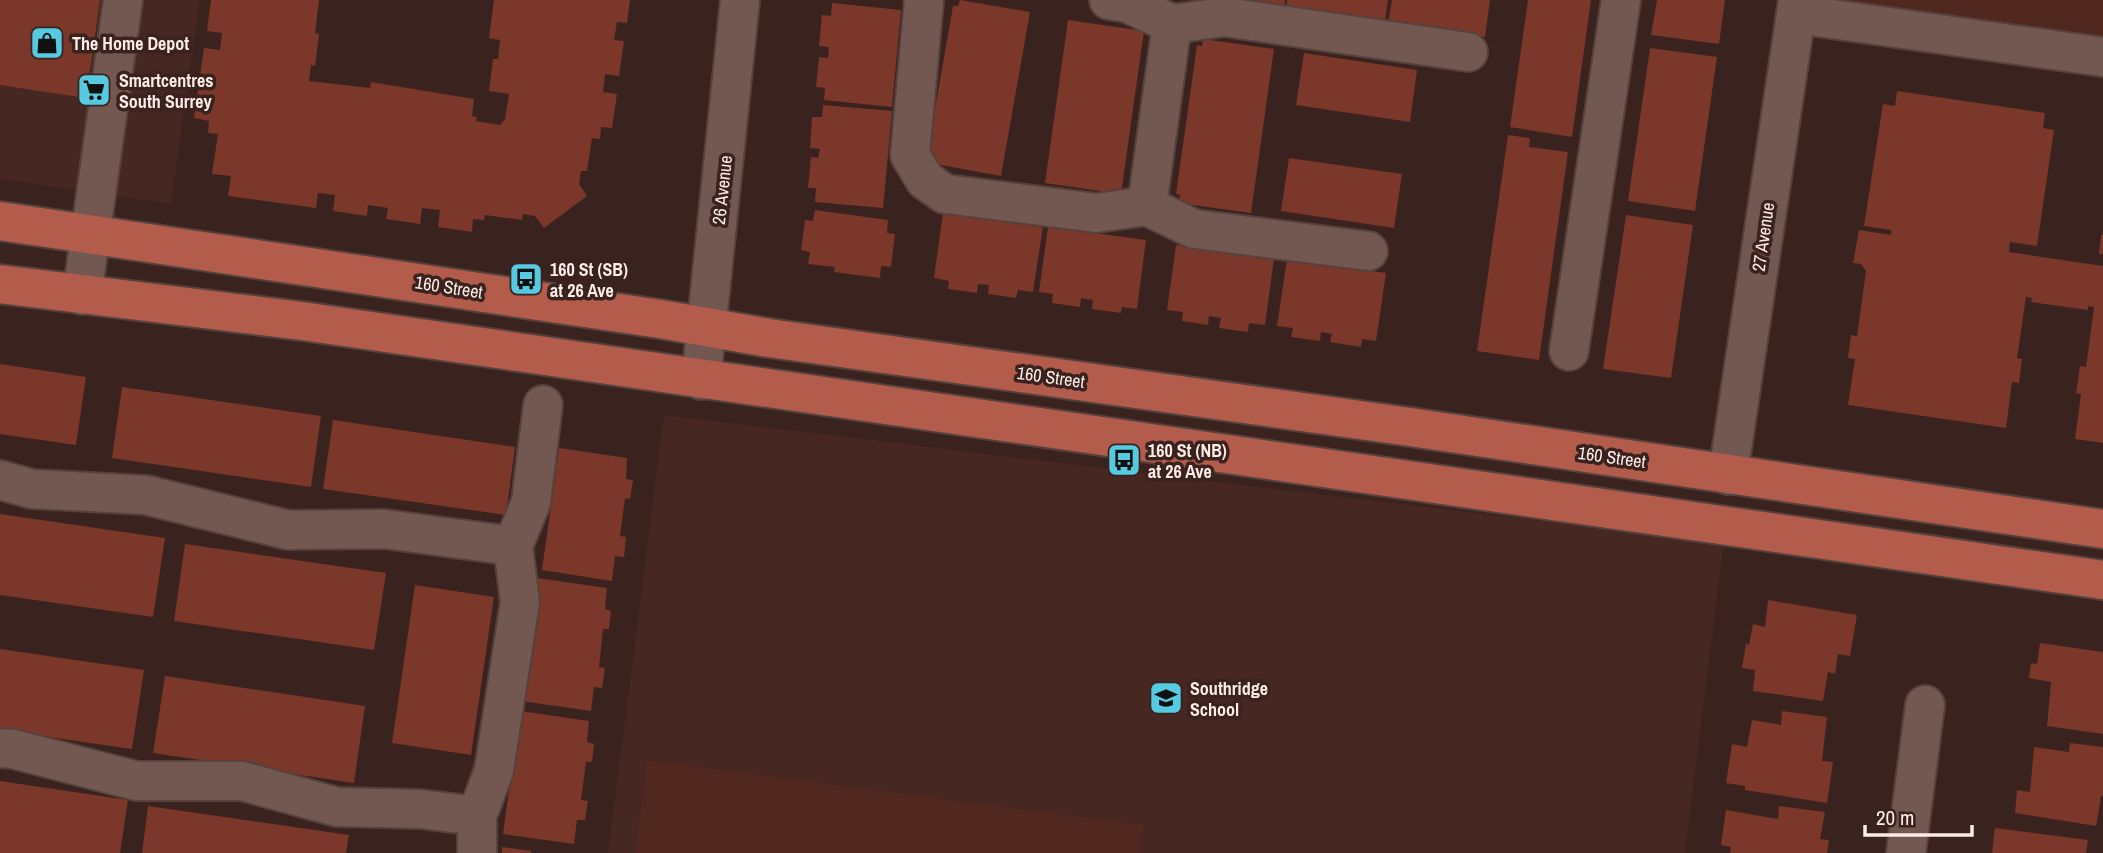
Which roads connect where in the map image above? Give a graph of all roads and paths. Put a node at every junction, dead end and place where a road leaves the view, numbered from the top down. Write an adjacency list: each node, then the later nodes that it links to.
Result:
1 (123, 0): 12 (street)
2 (740, 0): 16 (street, 26 Avenue)
3 (924, 0): 10 (street)
4 (1110, 0): 7 (street)
5 (1620, 0): 17 (street)
6 (1797, 7): 9 (street); 20 (street, 27 Avenue)
7 (1172, 24): 8 (street); 10 (street)
8 (1468, 52)
9 (2103, 57)
10 (1147, 206): 13 (street)
11 (0, 221): 12 (main road, 160 Street)
12 (91, 234): 15 (street); 16 (main road, 160 Street)
13 (1368, 251)
14 (0, 284): 15 (main road)
15 (82, 295): 18 (main road)
16 (708, 327): 18 (street, 26 Avenue); 20 (main road, 160 Street)
17 (1569, 351)
18 (701, 380): 22 (main road)
19 (543, 405): 24 (street)
20 (1728, 475): 22 (main road); 23 (main road, 160 Street)
21 (0, 480): 24 (street)
22 (1442, 487): 25 (main road)
23 (2103, 529)
24 (513, 546): 28 (street)
25 (2103, 580)
26 (1925, 705): 29 (street)
27 (0, 748): 28 (street)
28 (477, 835)
29 (1906, 853)

